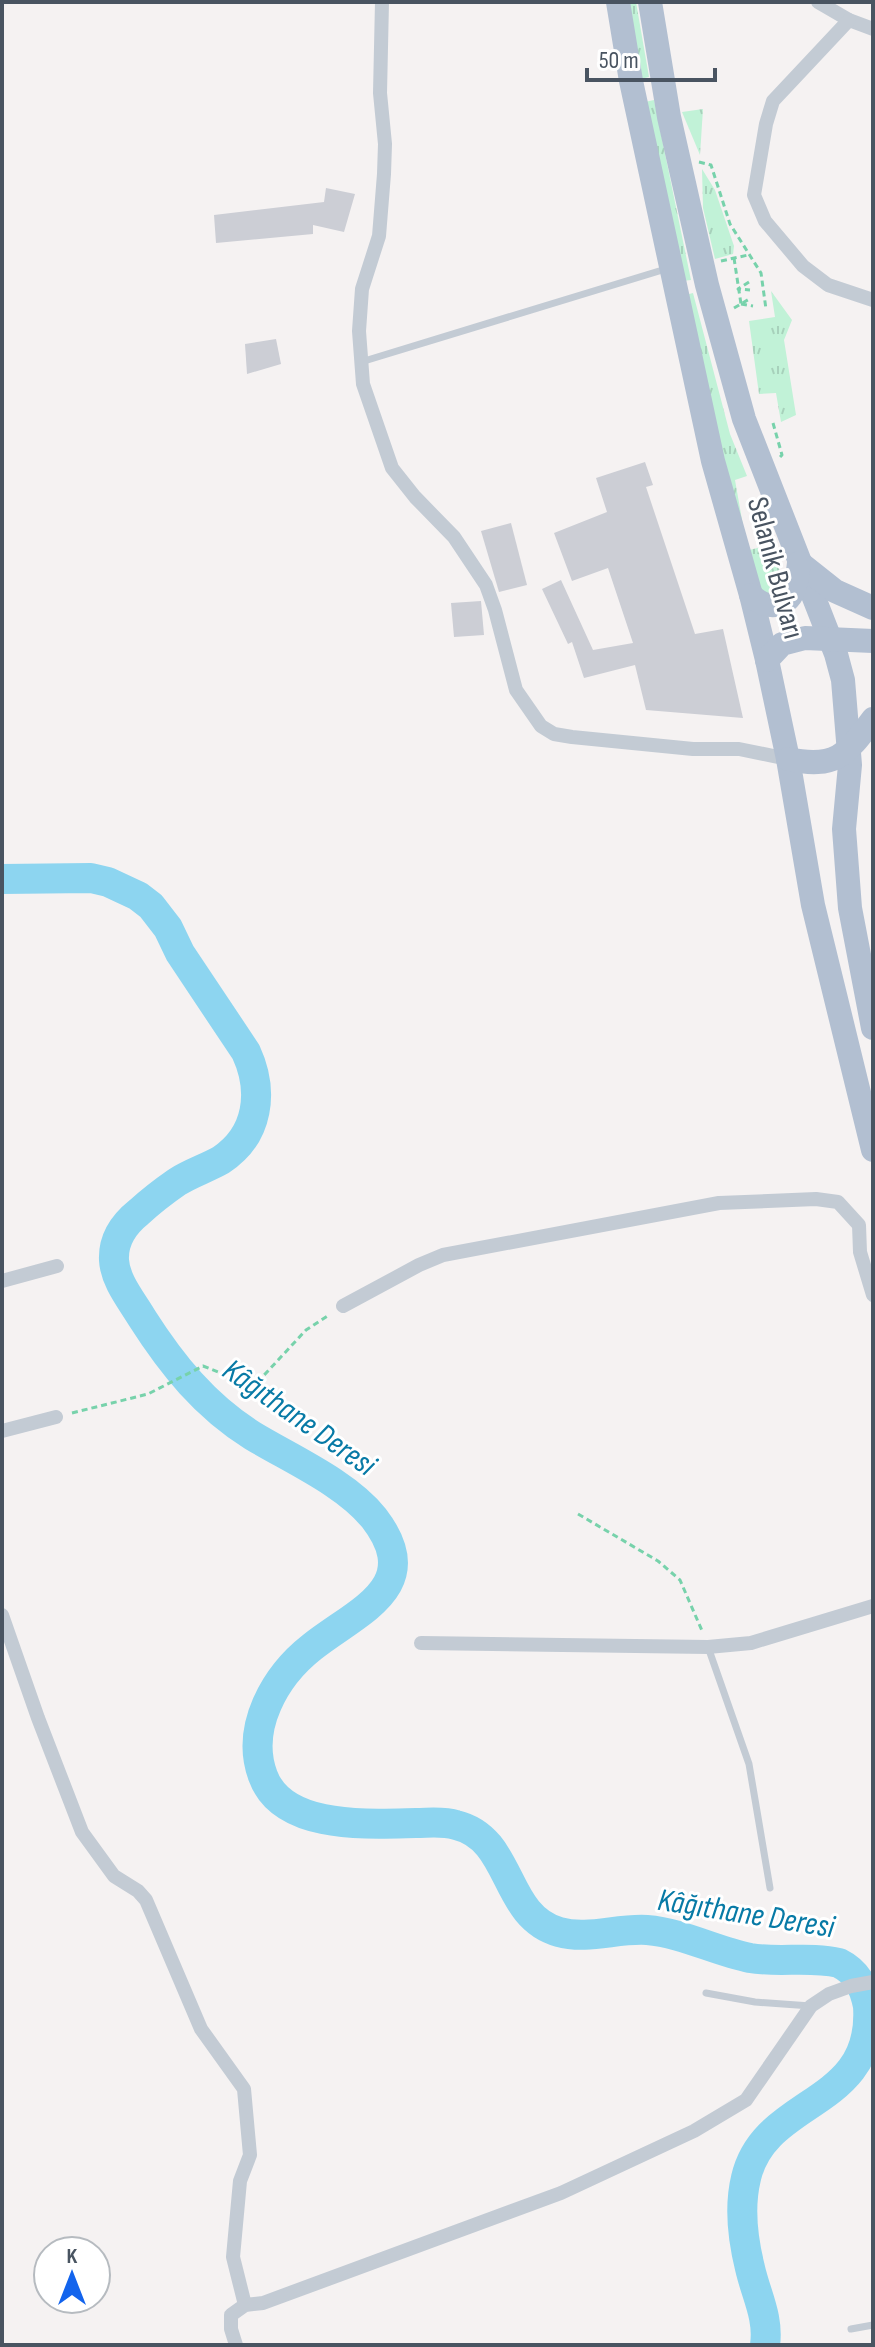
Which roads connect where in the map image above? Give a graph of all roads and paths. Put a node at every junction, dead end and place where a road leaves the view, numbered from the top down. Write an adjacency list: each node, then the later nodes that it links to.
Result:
1 (382, 2): 20 (street)
2 (618, 2): 11 (main road, Selanik Bulvarı)
3 (650, 2): 21 (main road, Selanik Bulvarı)
4 (818, 2): 5 (street)
5 (849, 20): 6 (street); 16 (street)
6 (873, 29)
7 (697, 161): 8 (path)
8 (748, 255): 9 (path); 19 (path)
9 (734, 258): 10 (path); 13 (path)
10 (714, 263)
11 (673, 267): 20 (lane); 22 (main road, Selanik Bulvarı)
12 (749, 282): 13 (path)
13 (738, 289): 14 (path); 17 (path)
14 (750, 290)
15 (751, 298): 17 (path)
16 (873, 300)
17 (741, 304): 18 (path)
18 (753, 306)
19 (766, 309)
20 (361, 362): 29 (street)
21 (799, 563): 22 (main road); 23 (main road); 24 (main road, Selanik Bulvarı)
22 (751, 595): 26 (main road, Selanik Bulvarı)
23 (873, 608)
24 (829, 638): 25 (main road); 26 (main road); 28 (main road, Selanik Bulvarı)
25 (873, 641)
26 (767, 660): 29 (main road, Selanik Bulvarı)
27 (873, 719): 28 (main road)
28 (849, 752): 29 (main road); 30 (main road, Selanik Bulvarı)
29 (788, 759): 31 (main road, Selanik Bulvarı)
30 (873, 1028)
31 (873, 1150)
32 (57, 1266): 33 (street)
33 (2, 1281)
34 (873, 1295): 35 (street)
35 (343, 1306): 36 (path)
36 (56, 1417): 37 (street)
37 (2, 1431)
38 (578, 1514): 42 (path)
39 (873, 1606): 42 (street)
40 (2, 1615): 47 (street)
41 (421, 1643): 42 (street)
42 (708, 1647): 43 (lane)
43 (770, 1888)
44 (873, 1982): 46 (street)
45 (706, 1993): 46 (lane)
46 (811, 2006): 47 (street)
47 (245, 2305): 50 (street)
48 (873, 2325): 49 (lane)
49 (851, 2329)
50 (236, 2345)

